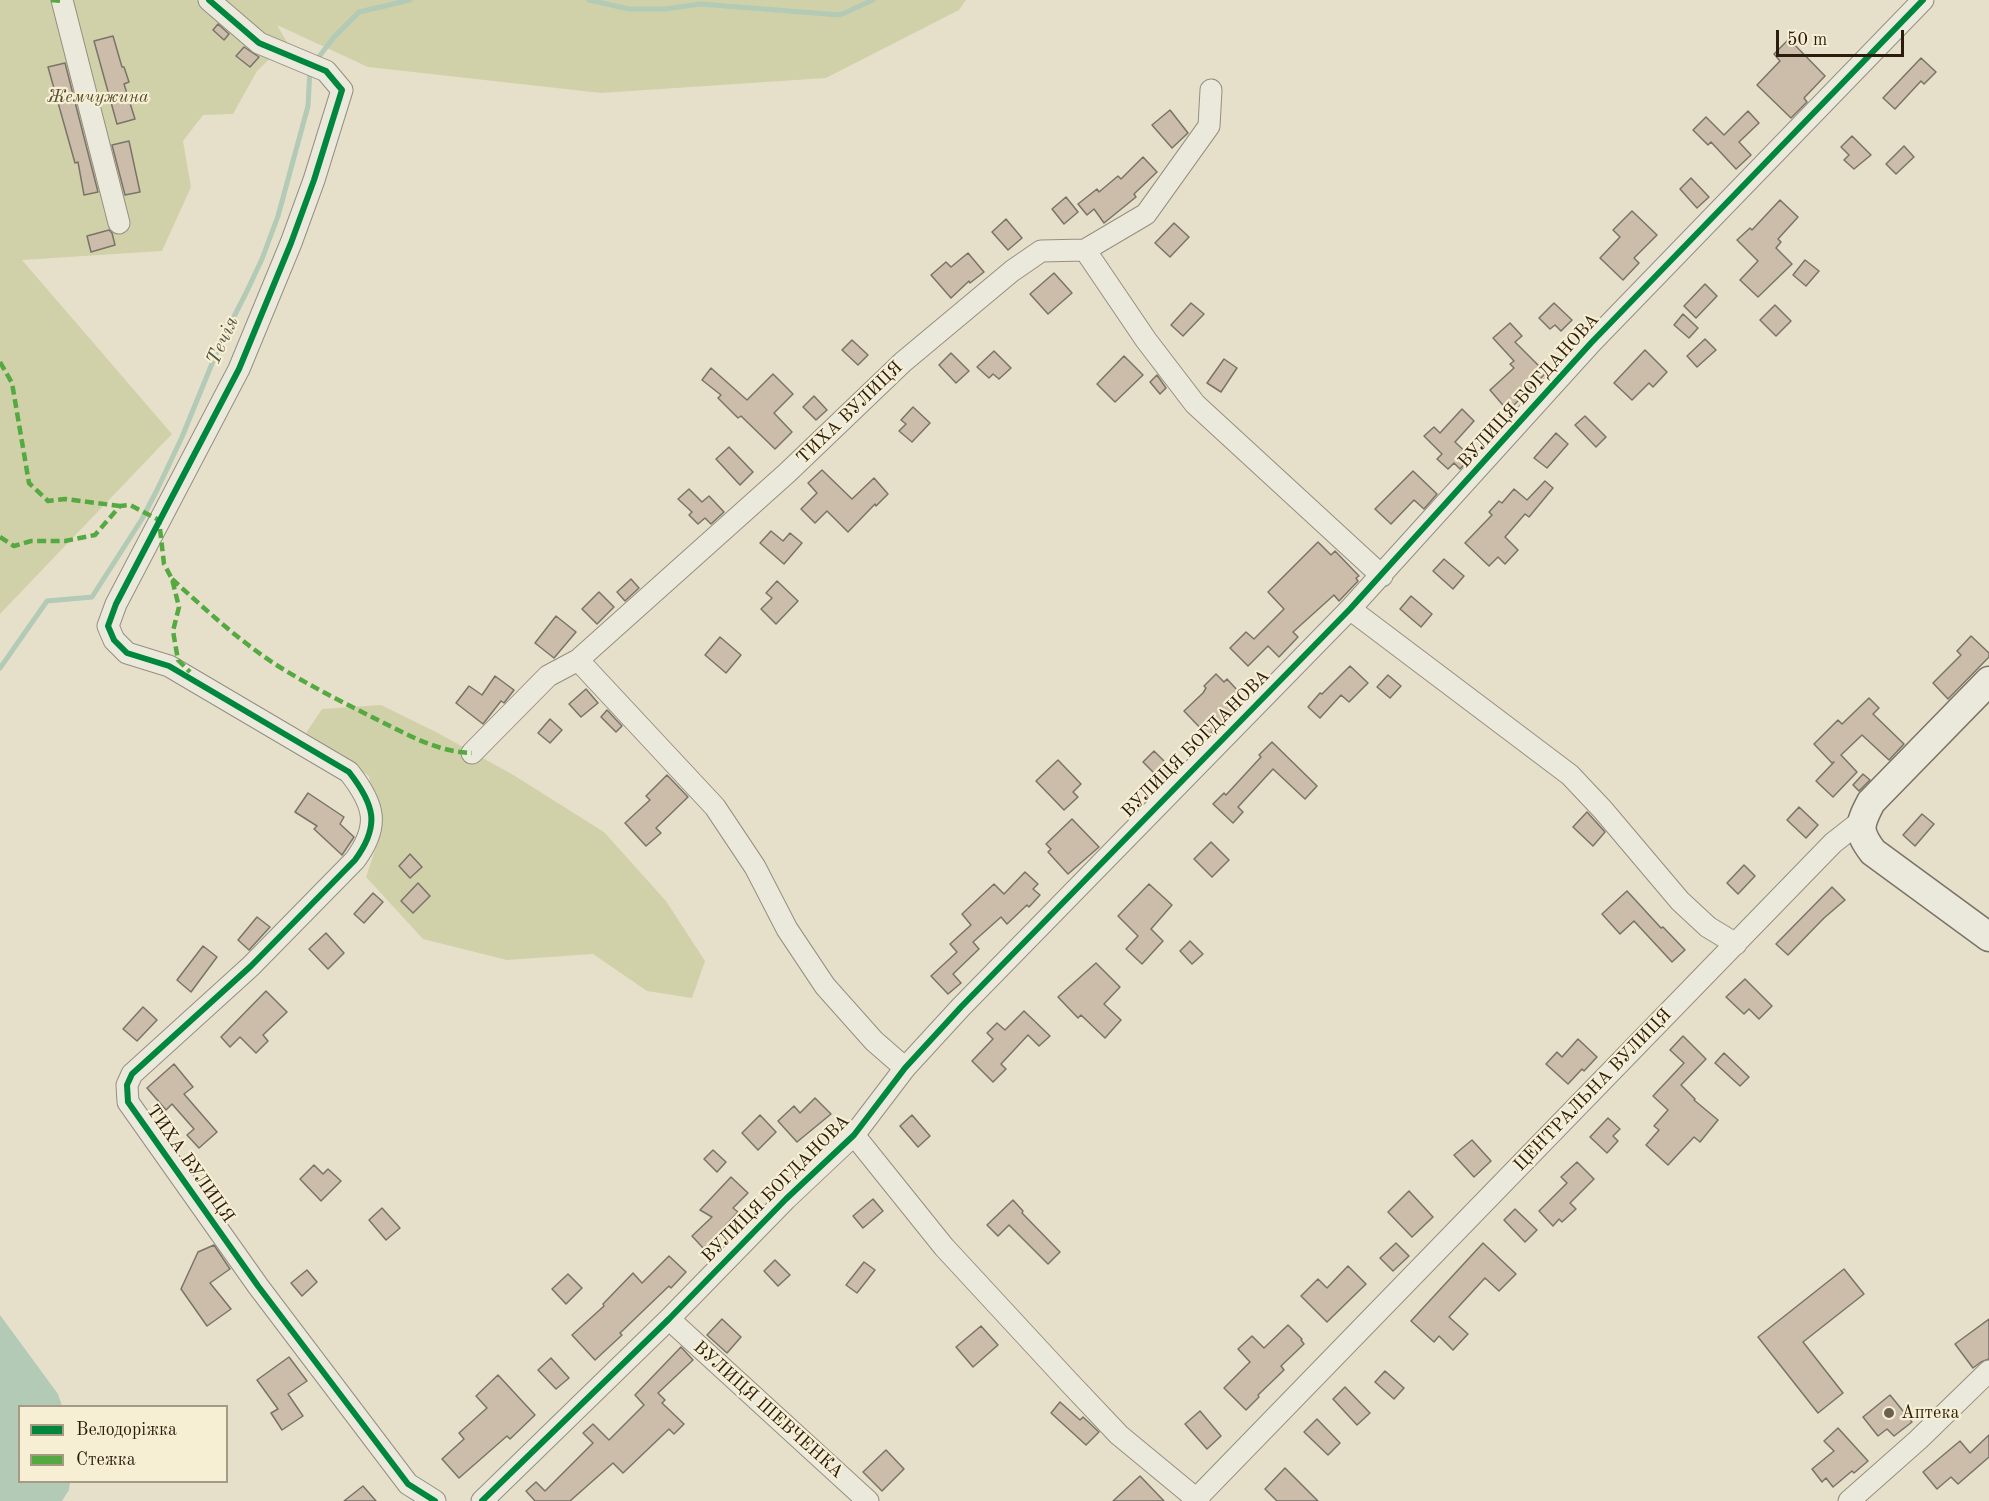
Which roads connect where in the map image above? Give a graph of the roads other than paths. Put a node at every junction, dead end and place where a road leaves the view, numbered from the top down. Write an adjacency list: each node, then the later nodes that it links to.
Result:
1 (62, 0): 5 (street)
2 (209, 0): 20 (street, ТИХА ВУЛИЦЯ)
3 (1923, 0): 7 (street, ВУЛИЦЯ БОГДАНОВА)
4 (1210, 90): 6 (street, ТИХА ВУЛИЦЯ)
5 (119, 223)
6 (1085, 250): 7 (street); 9 (street, ТИХА ВУЛИЦЯ)
7 (1382, 576): 8 (street, ВУЛИЦЯ БОГДАНОВА)
8 (1350, 609): 14 (street); 15 (street, ВУЛИЦЯ БОГДАНОВА)
9 (578, 660): 11 (street, ТИХА ВУЛИЦЯ); 15 (street)
10 (1989, 681): 12 (street, ЦЕНТРАЛЬНА ВУЛИЦЯ)
11 (472, 753)
12 (1861, 821): 13 (street); 14 (street, ЦЕНТРАЛЬНА ВУЛИЦЯ)
13 (1989, 937)
14 (1736, 944): 19 (street, ЦЕНТРАЛЬНА ВУЛИЦЯ)
15 (905, 1068): 16 (street, ВУЛИЦЯ БОГДАНОВА)
16 (854, 1135): 17 (street, ВУЛИЦЯ БОГДАНОВА); 19 (street)
17 (669, 1319): 21 (street, ВУЛИЦЯ БОГДАНОВА); 22 (street, ВУЛИЦЯ ШЕВЧЕНКА)
18 (1989, 1371): 23 (street)
19 (1197, 1500)
20 (435, 1501)
21 (482, 1501)
22 (868, 1501)
23 (1850, 1501)

